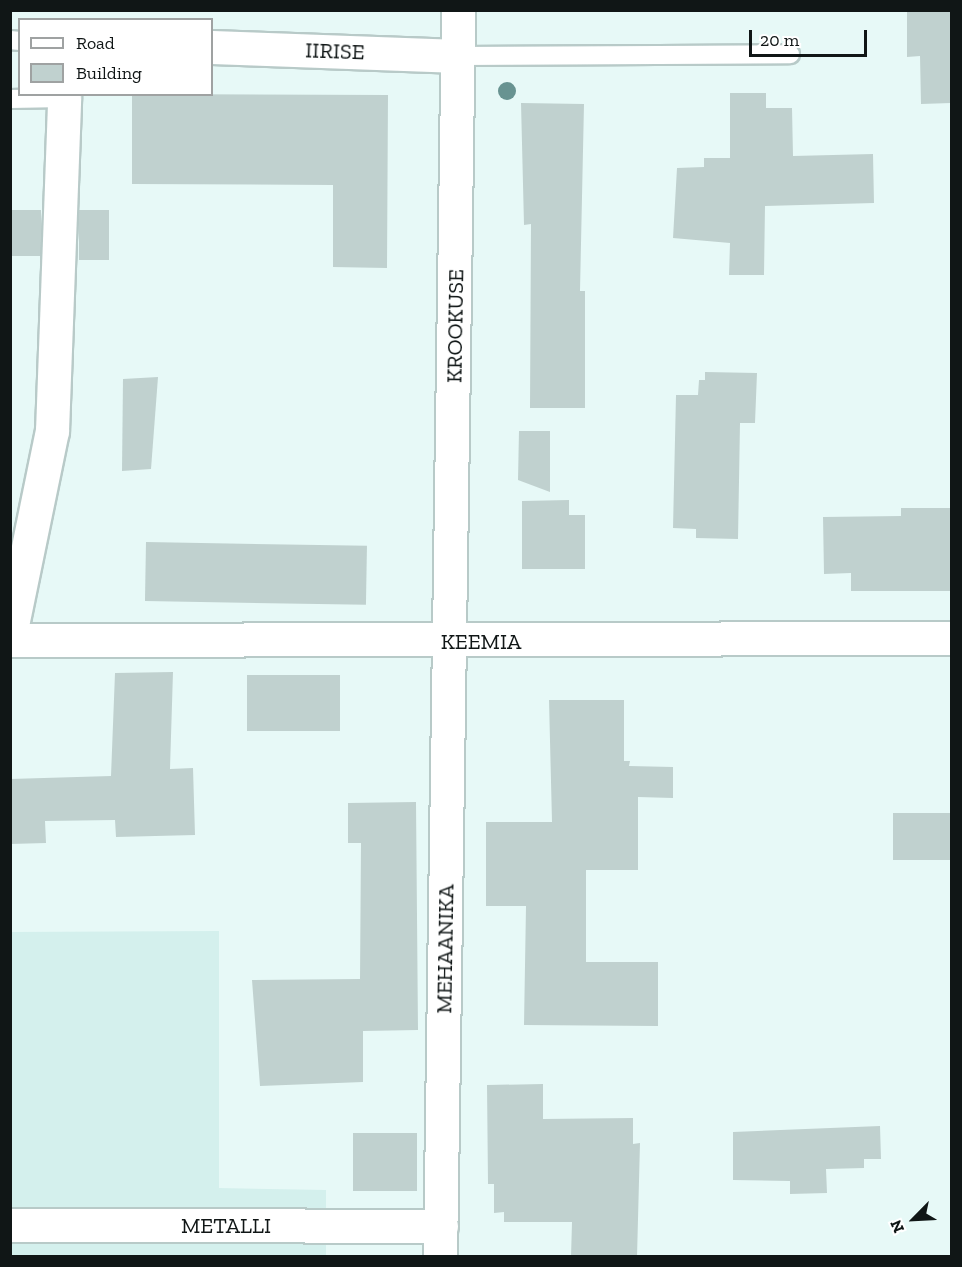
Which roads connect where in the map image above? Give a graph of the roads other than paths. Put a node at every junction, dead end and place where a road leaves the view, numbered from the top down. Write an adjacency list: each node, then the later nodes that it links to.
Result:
1 (458, 10): 4 (street, KROOKUSE)
2 (213, 47): 4 (street, IIRISE)
3 (790, 54): 4 (lane)
4 (459, 56): 10 (street, KROOKUSE)
5 (64, 96): 6 (lane); 7 (street)
6 (10, 99)
7 (10, 635)
8 (951, 638): 10 (street, KEEMIA)
9 (10, 640): 10 (street, KEEMIA)
10 (450, 642): 12 (street, MEHAANIKA)
11 (10, 1225): 12 (street, METALLI)
12 (440, 1241)

